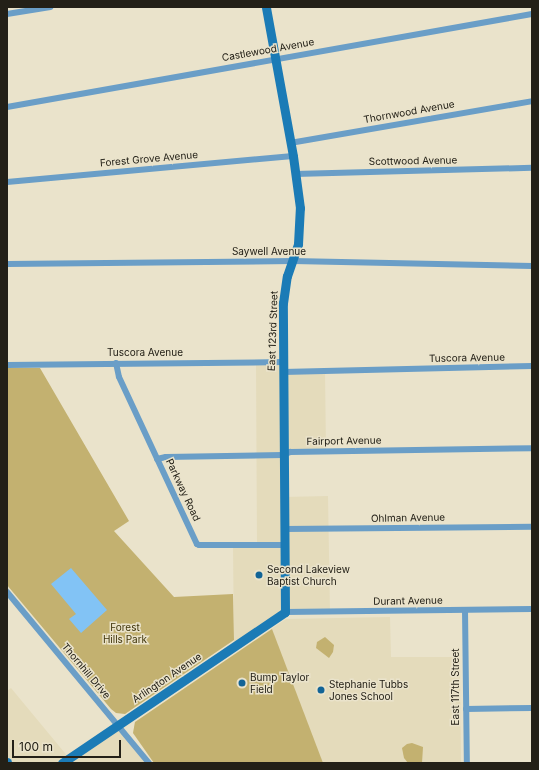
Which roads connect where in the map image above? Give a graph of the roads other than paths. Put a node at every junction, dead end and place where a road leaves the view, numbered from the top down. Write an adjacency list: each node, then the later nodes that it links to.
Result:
1 (50, 7): 3 (street)
2 (266, 7): 5 (street, East 123rd Street)
3 (7, 14)
4 (532, 14): 5 (street, Castlewood Avenue)
5 (276, 59): 7 (street, Castlewood Avenue); 8 (street, East 123rd Street)
6 (532, 101): 8 (street, Thornwood Avenue)
7 (7, 107)
8 (290, 143): 9 (street, East 123rd Street)
9 (293, 156): 11 (street, East 123rd Street); 12 (street, Forest Grove Avenue)
10 (532, 168): 11 (street, Scottwood Avenue)
11 (295, 174): 13 (street, East 123rd Street)
12 (7, 182)
13 (293, 261): 14 (street, Saywell Avenue); 15 (street, Saywell Avenue); 19 (street, East 123rd Street)
14 (7, 264)
15 (532, 266)
16 (116, 364): 17 (street, Tuscora Avenue); 19 (street, Tuscora Avenue); 22 (street, Parkway Road)
17 (7, 365)
18 (532, 366): 19 (street, Tuscora Avenue)
19 (283, 367): 21 (street, East 123rd Street)
20 (532, 448): 21 (street, Fairport Avenue)
21 (283, 454): 22 (street, Fairport Avenue); 24 (street, East 123rd Street)
22 (157, 459): 25 (street, Parkway Road)
23 (532, 527): 24 (street, Ohlman Avenue)
24 (284, 529): 25 (street, East 123rd Street)
25 (285, 546): 29 (street, East 123rd Street)
26 (7, 592): 32 (street, Thornhill Drive)
27 (532, 609): 28 (street, Durant Avenue)
28 (465, 610): 29 (street, Durant Avenue); 31 (street, East 117th Street)
29 (285, 612): 32 (street, Arlington Avenue)
30 (532, 708): 31 (street)
31 (466, 709): 35 (street, East 117th Street)
32 (118, 724): 33 (street, Arlington Avenue); 34 (street, Thornhill Drive)
33 (62, 763)
34 (149, 763)
35 (467, 763)

